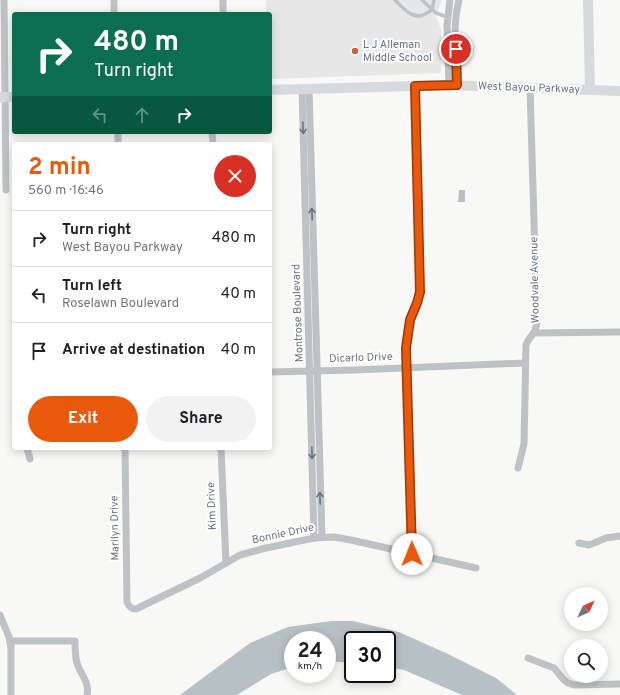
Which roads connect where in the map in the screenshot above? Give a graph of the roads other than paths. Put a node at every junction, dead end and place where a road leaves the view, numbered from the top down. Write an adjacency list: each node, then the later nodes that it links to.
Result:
1 (4, 0): 22 (street)
2 (114, 0): 11 (street)
3 (222, 0): 12 (street)
4 (395, 0): 10 (lane)
5 (422, 0): 10 (lane)
6 (434, 0): 10 (lane)
7 (450, 0): 14 (street)
8 (459, 0): 13 (street)
9 (588, 0): 20 (street)
10 (432, 9): 14 (lane)
11 (114, 12)
12 (223, 12)
13 (456, 14): 14 (street); 15 (street)
14 (448, 15): 15 (street)
15 (453, 85): 16 (street, West Bayou Parkway); 18 (street, West Bayou Parkway)
16 (415, 86): 17 (street, West Bayou Parkway); 27 (street)
17 (305, 88): 19 (street, West Bayou Parkway); 28 (street, Montrose Boulevard)
18 (530, 88): 20 (street, West Bayou Parkway); 25 (street, Woodvale Avenue)
19 (272, 90)
20 (590, 90): 21 (street, West Bayou Parkway)
21 (620, 91)
22 (6, 97): 23 (street)
23 (6, 190)
24 (620, 332): 25 (street)
25 (534, 333): 26 (street, Woodvale Avenue)
26 (525, 364): 27 (street, Dicarlo Drive); 34 (street, Woodvale Avenue)
27 (407, 368): 28 (street, Dicarlo Drive); 38 (street)
28 (313, 371): 29 (street, Dicarlo Drive); 36 (street, Montrose Boulevard)
29 (272, 372)
30 (28, 450): 33 (street)
31 (124, 450): 41 (street, Marilyn Drive)
32 (221, 450): 39 (street, Kim Drive)
33 (30, 459)
34 (518, 468)
35 (620, 536): 37 (street)
36 (318, 538): 38 (street, Bonnie Drive); 39 (street, Bonnie Drive)
37 (579, 543)
38 (412, 554): 40 (street, Bonnie Drive)
39 (226, 563): 41 (street, Bonnie Drive)
40 (476, 568)
41 (129, 607)
42 (0, 615): 43 (street)
43 (10, 641): 46 (street); 47 (street)
44 (528, 658): 45 (street)
45 (620, 684)
46 (11, 695)
47 (87, 695)

